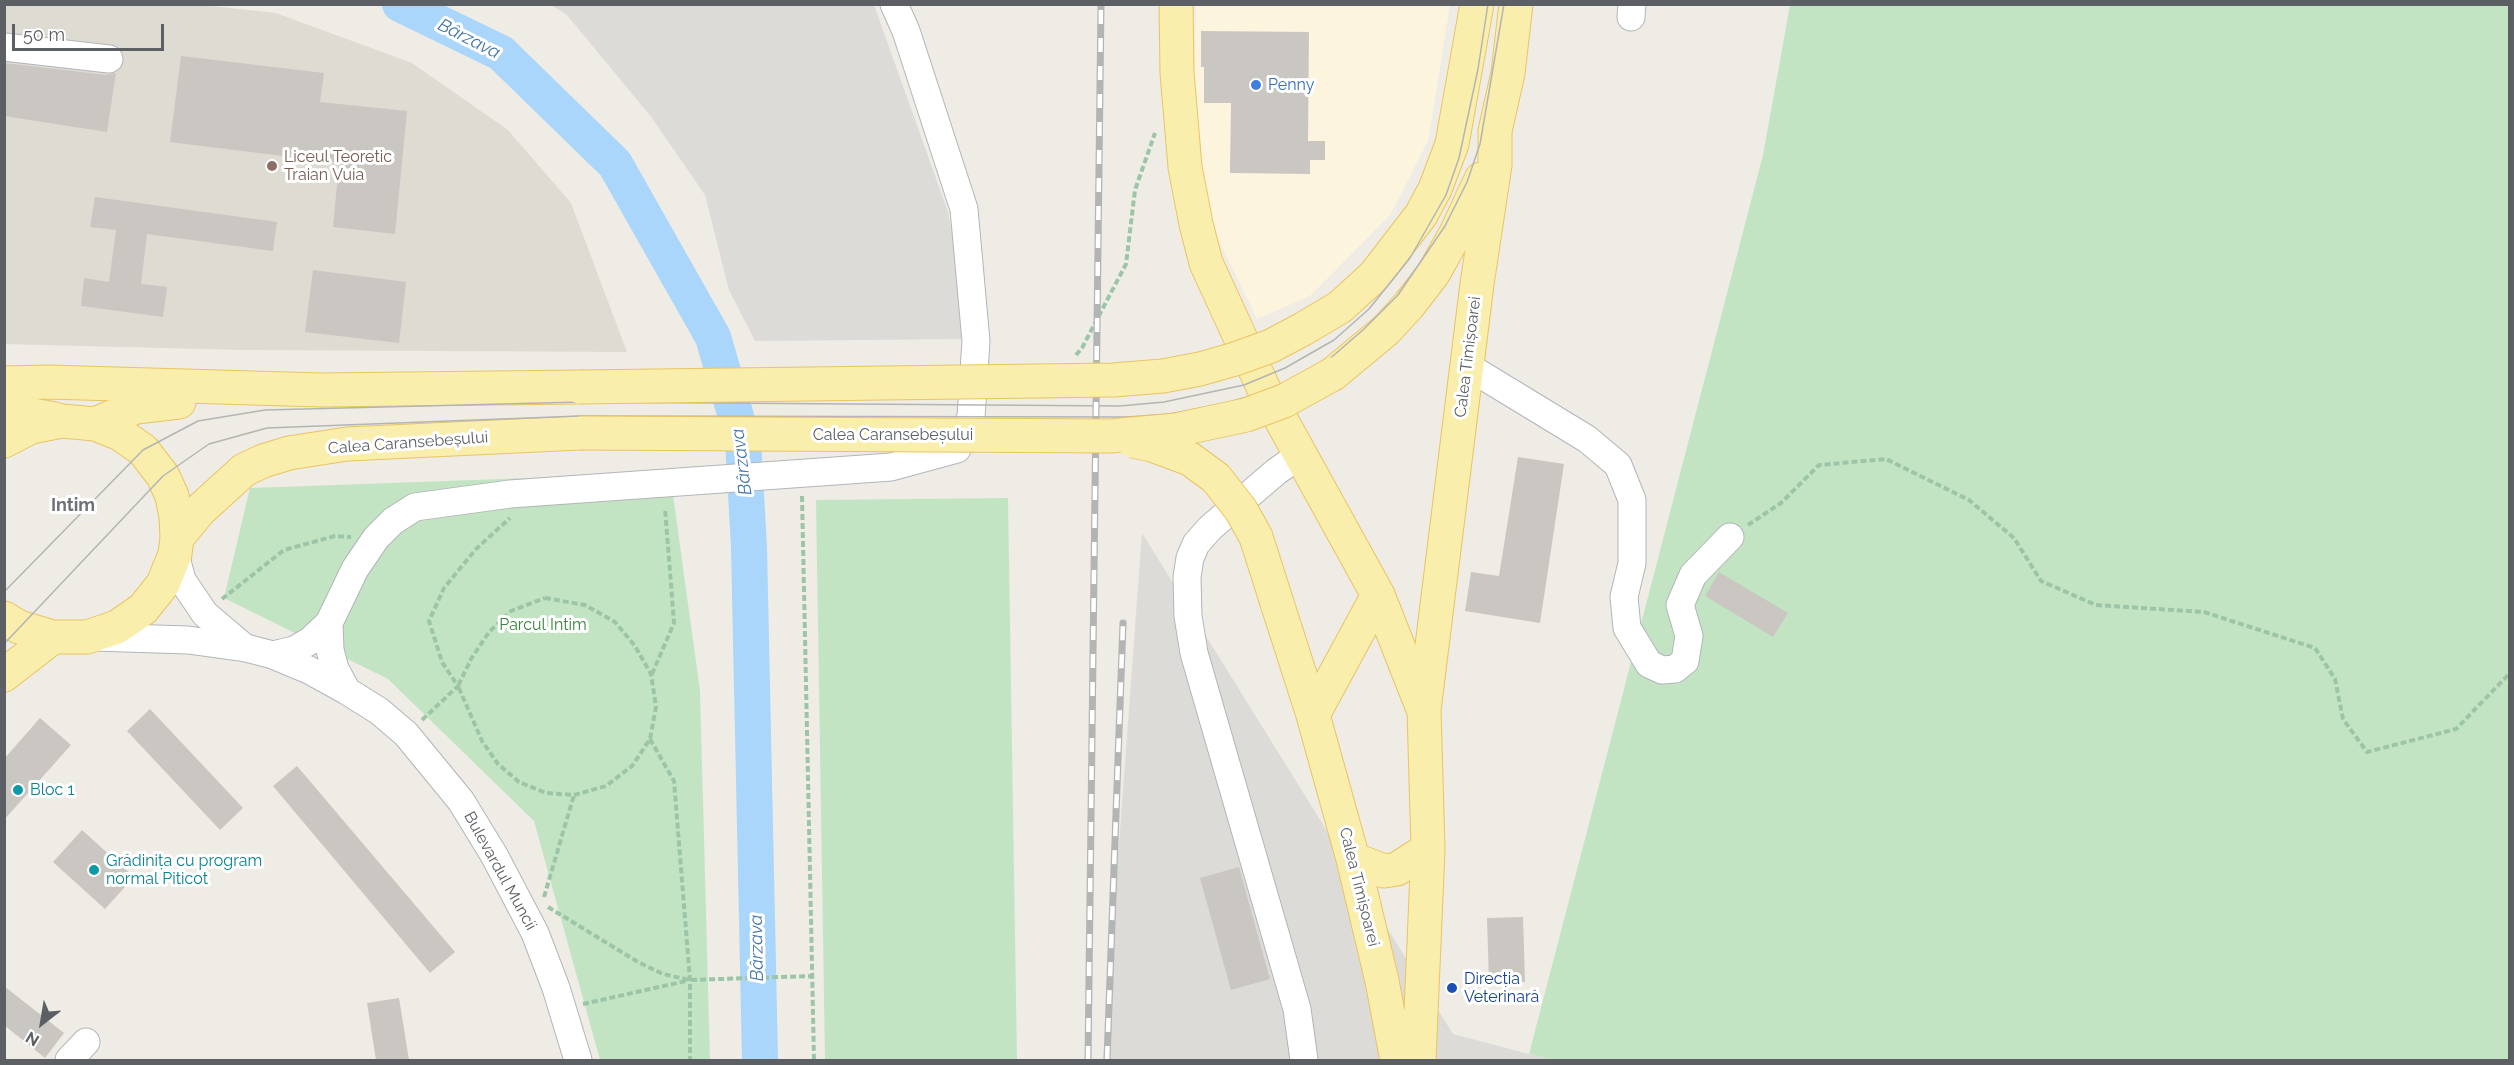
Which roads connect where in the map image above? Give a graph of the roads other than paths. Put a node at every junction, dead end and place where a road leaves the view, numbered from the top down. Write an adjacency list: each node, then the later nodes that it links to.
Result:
1 (894, 4): 21 (street)
2 (1176, 4): 16 (main road, Calea Timișoarei)
3 (1477, 4): 11 (main road, bridge)
4 (1516, 4): 7 (main road, Calea Timișoarei)
5 (4, 47): 6 (street)
6 (109, 59)
7 (1495, 131): 8 (main road, Calea Timișoarei); 14 (main road, Calea Caransebeșului, bridge)
8 (1467, 366): 17 (street); 30 (main road, Calea Timișoarei)
9 (48, 382): 10 (main road); 11 (main road); 13 (main road)
10 (4, 383)
11 (321, 390): 13 (main road)
12 (4, 410): 13 (main road)
13 (79, 422): 15 (main road); 18 (main road)
14 (1111, 436): 18 (main road, Calea Caransebeșului, bridge); 31 (main road, Calea Timișoarei, bridge)
15 (4, 441)
16 (1300, 455): 19 (main road, Calea Timișoarei); 35 (street)
17 (1730, 537)
18 (176, 546): 22 (main road); 26 (street, Bulevardul Muncii)
19 (1378, 595): 24 (main road); 25 (main road, Calea Timișoarei)
20 (4, 618): 23 (main road)
21 (329, 623): 27 (street); 29 (street)
22 (87, 637): 23 (main road); 26 (street, Bulevardul Muncii)
23 (53, 638): 28 (main road)
24 (1354, 639): 25 (main road); 31 (main road)
25 (1396, 641): 30 (main road, Calea Timișoarei)
26 (246, 648): 27 (street, Bulevardul Muncii)
27 (273, 655): 29 (street, Bulevardul Muncii)
28 (4, 675)
29 (348, 691): 34 (street, Bulevardul Muncii)
30 (1424, 710): 32 (main road, Calea Timișoarei)
31 (1313, 715): 33 (main road, Calea Timișoarei)
32 (1428, 849): 33 (main road); 37 (main road, Calea Timișoarei)
33 (1353, 859): 36 (main road, Calea Timișoarei)
34 (579, 1060)
35 (1304, 1060)
36 (1397, 1060)
37 (1419, 1060)

